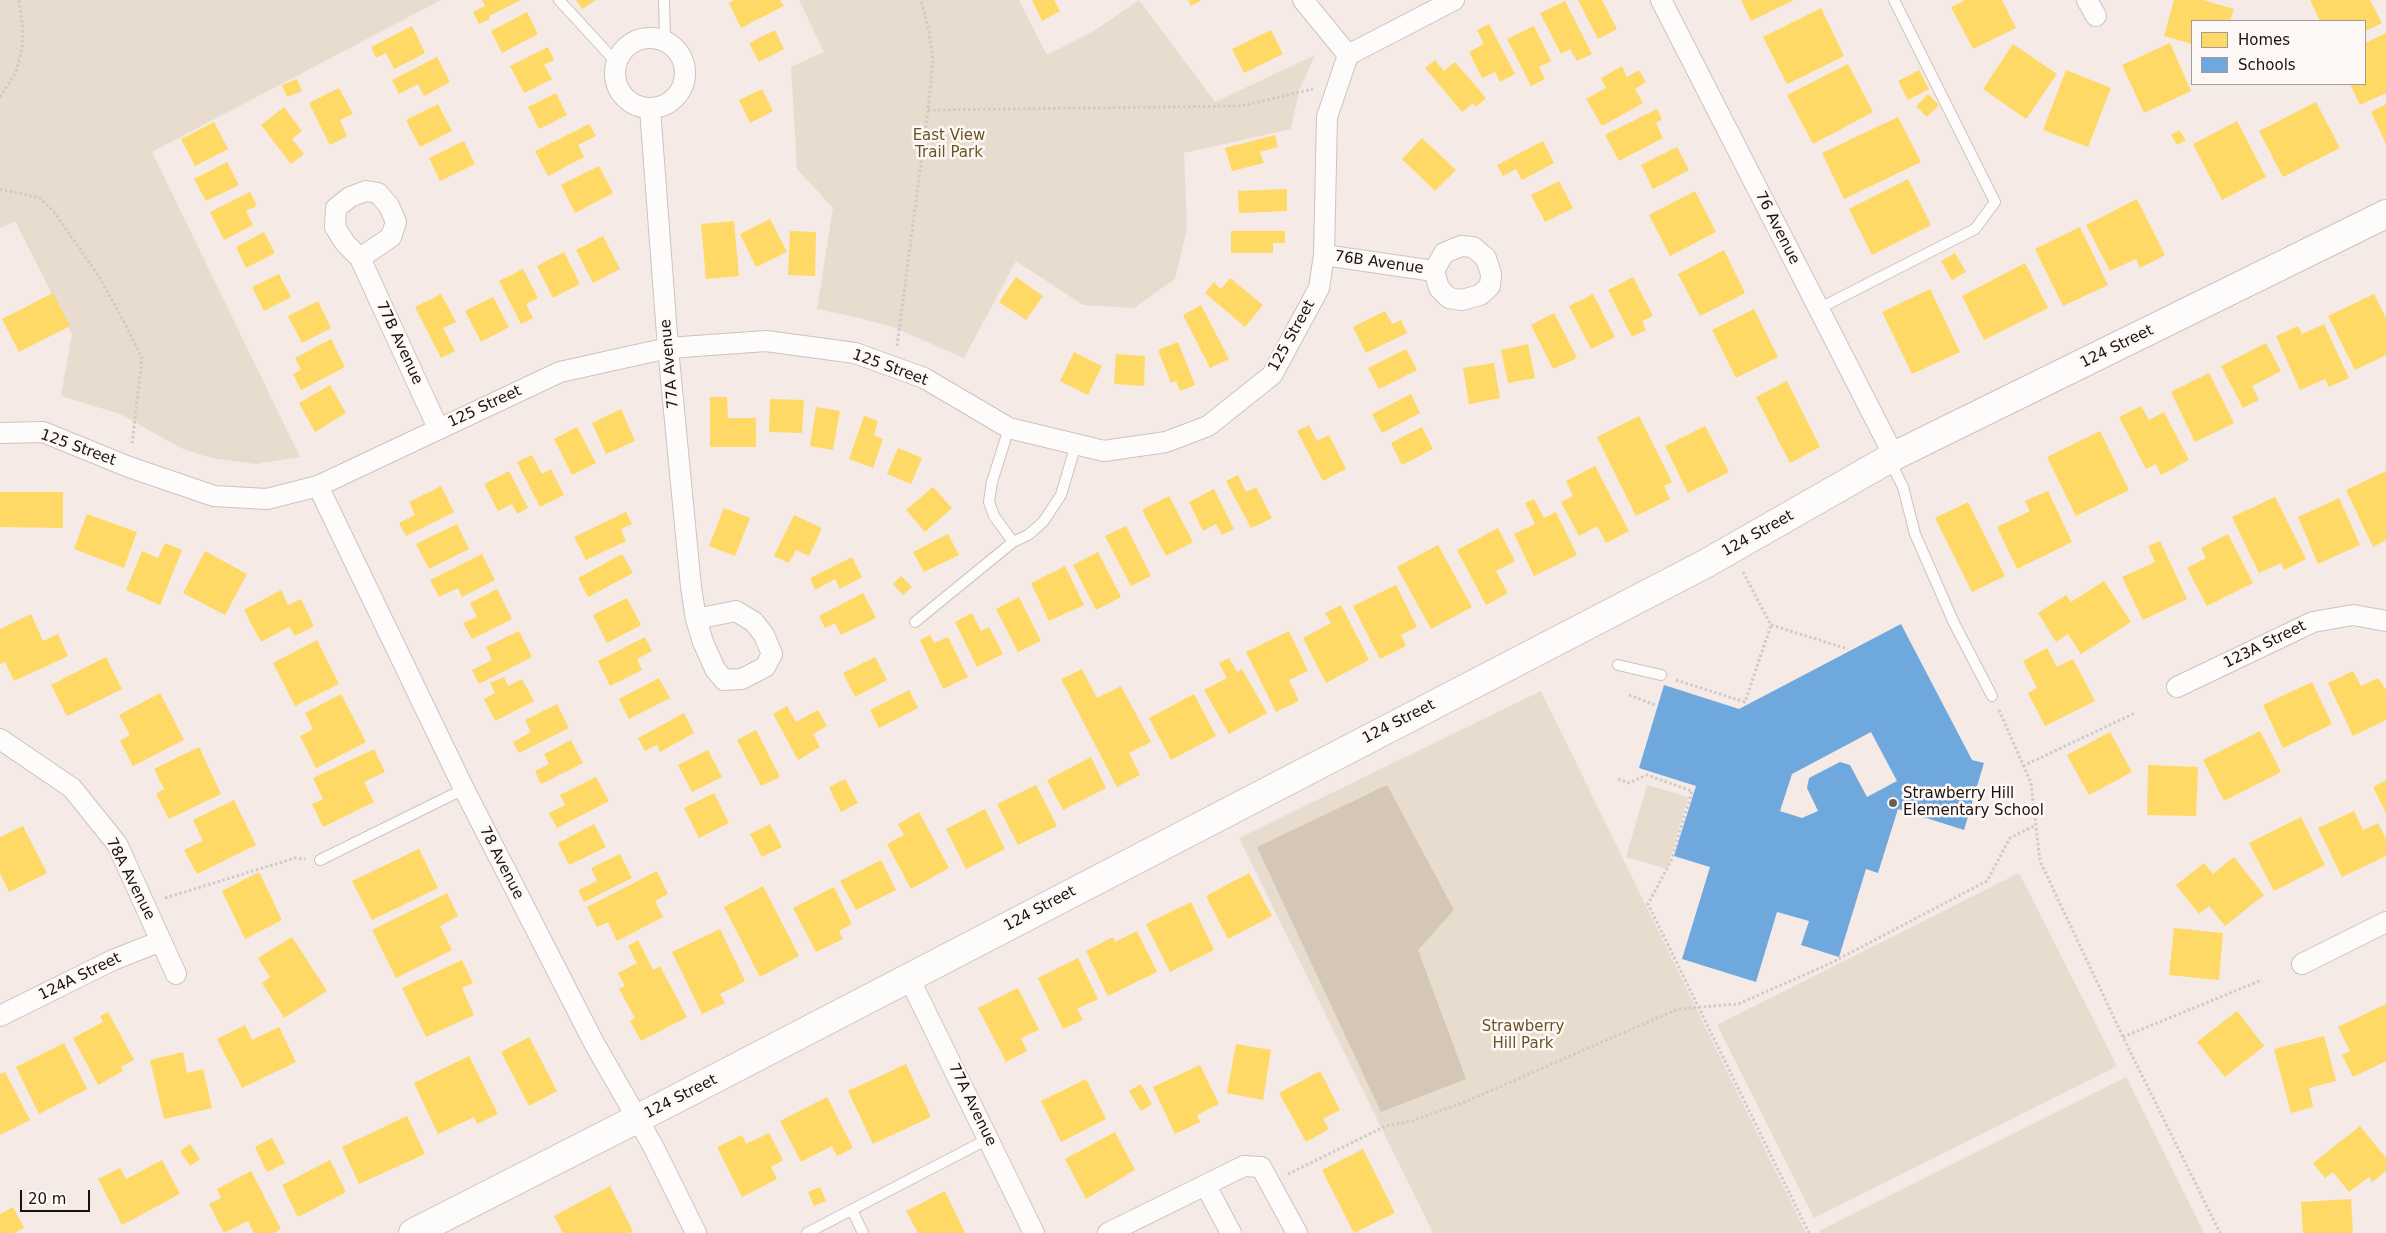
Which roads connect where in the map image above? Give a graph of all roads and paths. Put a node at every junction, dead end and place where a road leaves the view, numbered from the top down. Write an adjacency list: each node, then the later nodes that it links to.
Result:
1 (19, 0): 13 (path)
2 (559, 0): 11 (lane)
3 (664, 0): 9 (lane)
4 (921, 0): 15 (path)
5 (1303, 0): 10 (street)
6 (1454, 0): 10 (street)
7 (1661, 0): 21 (street, 76 Avenue)
8 (1894, 0): 21 (lane)
9 (665, 40): 11 (street); 14 (street)
10 (1348, 55): 18 (street, 125 Street)
11 (616, 62): 14 (street)
12 (1317, 90): 15 (path)
13 (0, 97)
14 (650, 108): 23 (street, 77A Avenue)
15 (928, 110): 22 (path)
16 (0, 189): 28 (path)
17 (2386, 214): 29 (street, 124 Street)
18 (1324, 254): 20 (street, 76B Avenue); 27 (street, 125 Street)
19 (360, 258): 24 (street, 77B Avenue)
20 (1434, 270)
21 (1818, 309): 29 (street, 76 Avenue)
22 (896, 346)
23 (668, 348): 24 (street, 125 Street); 25 (street, 125 Street); 33 (street, 77A Avenue)
24 (438, 428): 30 (street, 125 Street)
25 (1009, 428): 27 (street, 125 Street); 31 (lane)
26 (0, 433): 30 (street, 125 Street)
27 (1076, 444): 31 (lane)
28 (132, 446)
29 (1891, 458): 42 (lane); 56 (street, 124 Street)
30 (318, 486): 48 (street, 78 Avenue)
31 (1013, 542): 35 (lane)
32 (1741, 569): 36 (path)
33 (696, 619)
34 (2386, 621): 40 (street, 123A Street)
35 (915, 622)
36 (1771, 625): 37 (path); 39 (path)
37 (1848, 649)
38 (1618, 665): 39 (lane)
39 (1661, 675)
40 (2177, 687)
41 (1629, 695): 43 (path)
42 (1992, 696): 46 (path)
43 (1655, 705)
44 (2135, 713): 46 (path)
45 (0, 739): 53 (street, 78A Avenue)
46 (2023, 766): 49 (path)
47 (1618, 779): 58 (path)
48 (464, 789): 50 (lane); 61 (street, 78 Avenue)
49 (2036, 825): 58 (path); 60 (path)
50 (320, 860): 51 (path)
51 (163, 898)
52 (2386, 922): 54 (street)
53 (161, 941): 55 (street, 78A Avenue); 59 (street, 124A Street)
54 (2302, 964)
55 (176, 974)
56 (909, 978): 61 (street, 124 Street); 62 (street, 77A Avenue)
57 (2262, 980): 60 (path)
58 (1700, 1008): 63 (path); 74 (path)
59 (0, 1016)
60 (2123, 1037): 75 (path)
61 (637, 1119): 66 (street, 124 Street); 67 (street, 78 Avenue)
62 (988, 1139): 65 (lane); 70 (street, 77A Avenue)
63 (1284, 1176)
64 (1206, 1186): 71 (street); 72 (street); 73 (street)
65 (852, 1210): 68 (lane); 69 (lane)
66 (413, 1233)
67 (696, 1233)
68 (807, 1233)
69 (863, 1233)
70 (1034, 1233)
71 (1108, 1233)
72 (1231, 1233)
73 (1297, 1233)
74 (1809, 1233)
75 (2220, 1233)

